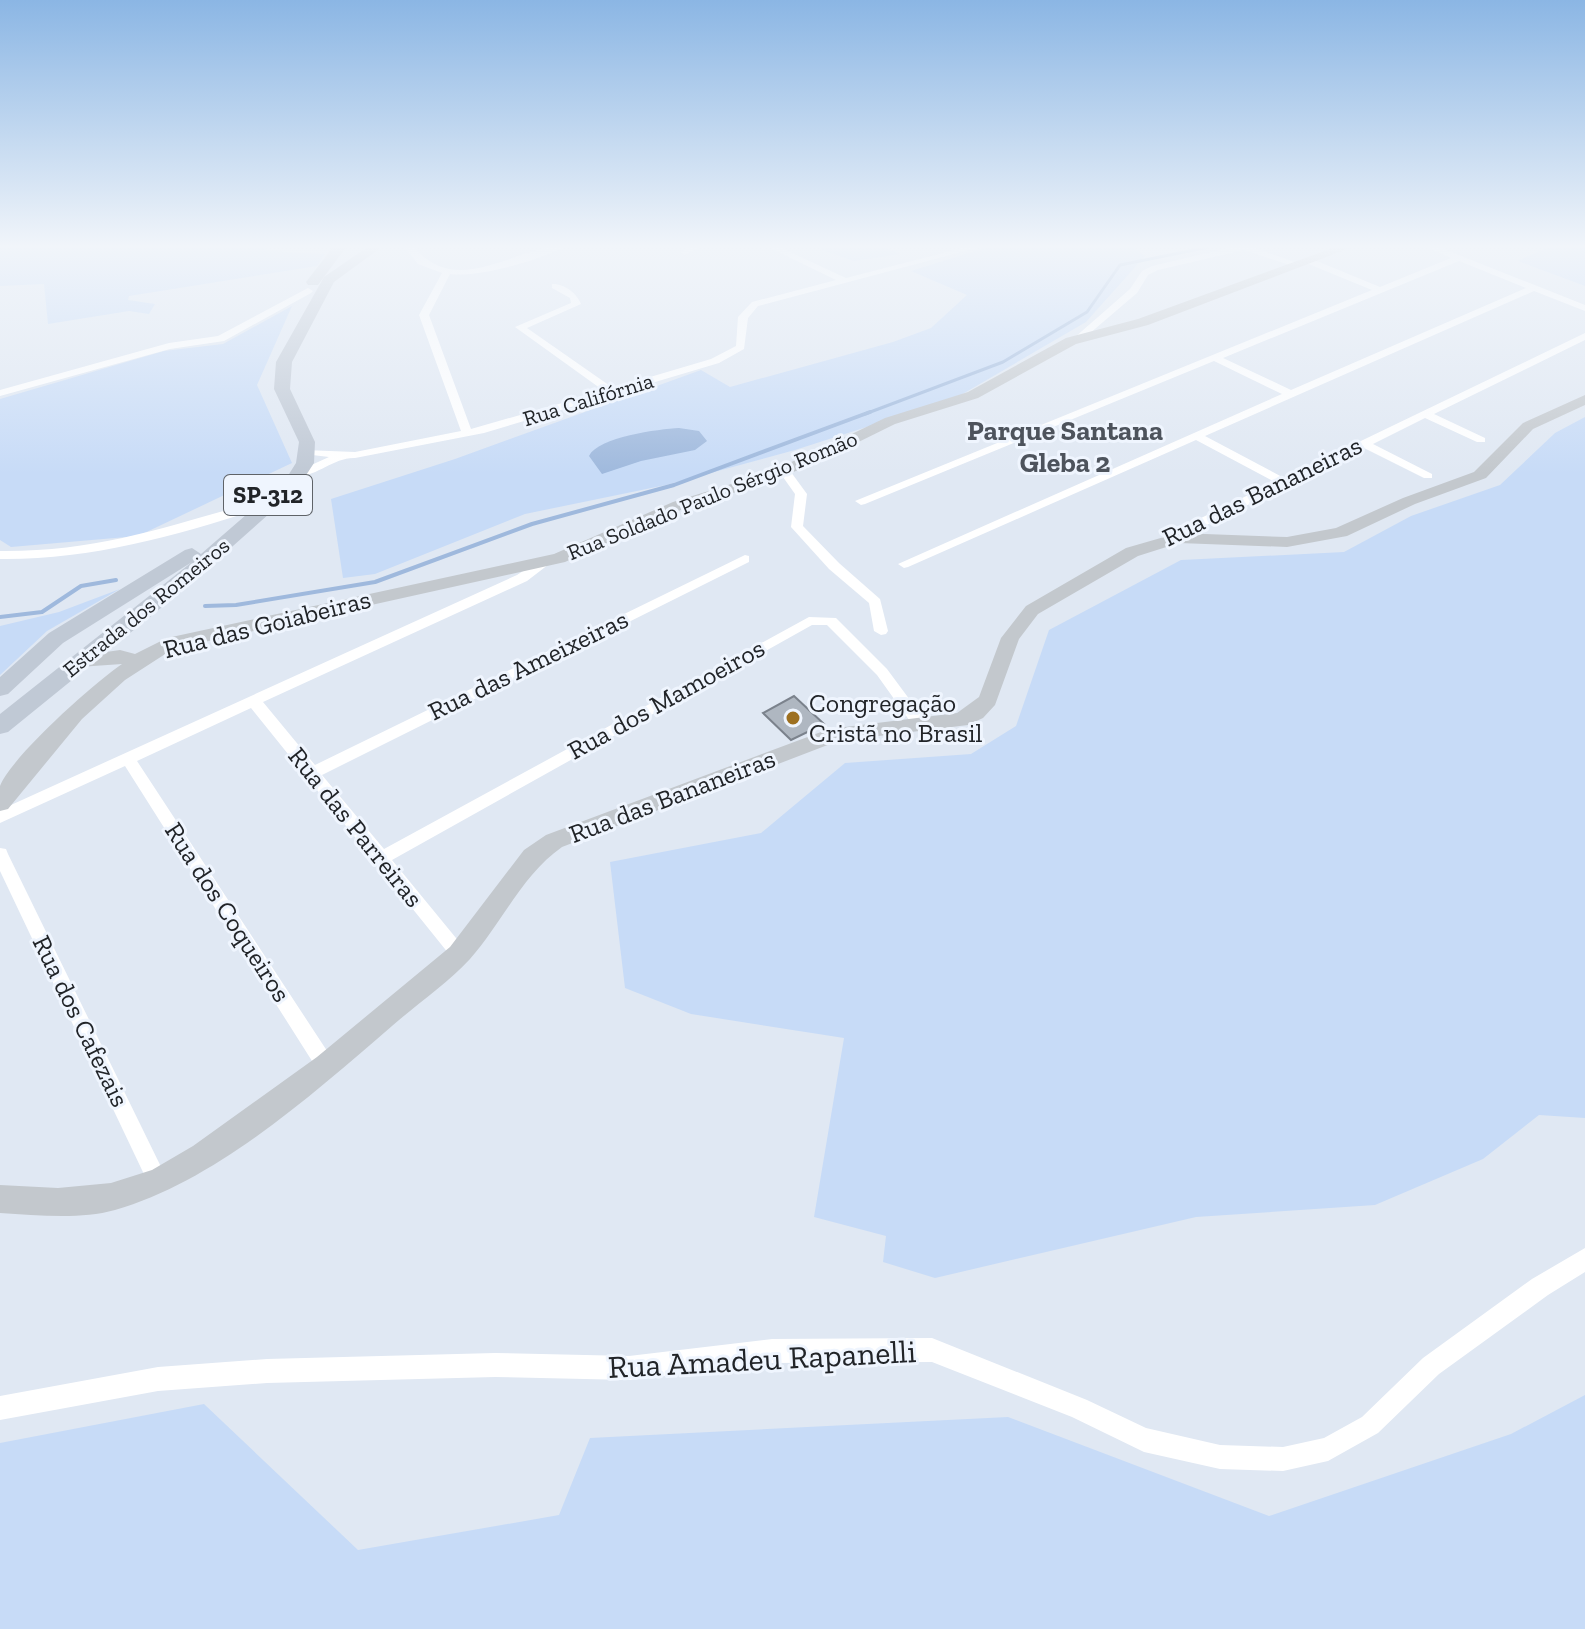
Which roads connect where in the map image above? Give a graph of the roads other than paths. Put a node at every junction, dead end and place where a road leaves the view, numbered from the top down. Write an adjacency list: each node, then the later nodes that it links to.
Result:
1 (252, 322): 19 (street)
2 (294, 322): 34 (main road, Estrada dos Romeiros / SP-312)
3 (305, 322): 27 (main road, SP-312)
4 (427, 322): 23 (street)
5 (532, 322): 18 (street)
6 (741, 322): 18 (street, Rua Califórnia)
7 (1099, 322): 14 (street)
8 (1110, 322): 12 (street)
9 (1140, 322): 12 (street, Rua Soldado Paulo Sérgio Romão)
10 (1300, 322): 17 (street)
11 (1455, 322): 20 (street)
12 (1123, 328): 14 (street, Rua Soldado Paulo Sérgio Romão)
13 (1585, 336): 15 (street, Rua das Bananeiras)
14 (1079, 338): 29 (street, Rua Soldado Paulo Sérgio Romão)
15 (1569, 344): 16 (street); 22 (street, Rua das Bananeiras)
16 (1585, 350)
17 (1214, 357): 20 (street); 33 (street)
18 (611, 391): 23 (street, Rua Califórnia)
19 (0, 393)
20 (1290, 394): 24 (street)
21 (1585, 399): 35 (street)
22 (1424, 413): 25 (street); 26 (street, Rua das Bananeiras)
23 (467, 433): 28 (street, Rua Califórnia)
24 (1196, 436): 32 (street); 39 (street)
25 (1481, 440)
26 (1363, 443): 31 (street); 32 (street, Rua das Bananeiras)
27 (308, 452): 28 (street, Rua Califórnia); 30 (main road, Estrada dos Romeiros / SP-312)
28 (342, 456): 30 (street, Rua Califórnia)
29 (784, 470): 38 (street, Rua Soldado Paulo Sérgio Romão); 43 (street)
30 (300, 474): 44 (main road, Estrada dos Romeiros / SP-312)
31 (1428, 476)
32 (1283, 482): 35 (street, Rua das Bananeiras)
33 (861, 501)
34 (255, 506): 36 (street); 42 (main road, Estrada dos Romeiros / SP-312)
35 (1166, 540): 50 (street, Rua das Bananeiras)
36 (0, 555)
37 (745, 559): 52 (street, Rua das Ameixeiras)
38 (547, 561): 40 (street, Rua das Goiabeiras); 41 (street, Rua Soldado Paulo Sérgio Romão)
39 (904, 564)
40 (504, 570): 41 (street); 44 (street, Rua das Goiabeiras)
41 (522, 578): 48 (street, Rua Soldado Paulo Sérgio Romão)
42 (69, 629): 44 (main road); 45 (main road, Estrada dos Romeiros / SP-312)
43 (881, 631)
44 (122, 652): 46 (main road, Estrada dos Romeiros / SP-312); 53 (street, Rua das Goiabeiras)
45 (18, 669): 46 (main road); 47 (main road, Estrada dos Romeiros / SP-312)
46 (54, 682): 49 (main road, Estrada dos Romeiros / SP-312)
47 (0, 689)
48 (254, 701): 51 (street, Rua Soldado Paulo Sérgio Romão); 52 (street, Rua das Parreiras)
49 (0, 726)
50 (922, 727): 56 (street, Rua dos Mamoeiros); 57 (street, Rua das Bananeiras)
51 (128, 759): 54 (street, Rua Soldado Paulo Sérgio Romão); 58 (street, Rua dos Coqueiros)
52 (312, 773): 56 (street, Rua das Parreiras)
53 (0, 803)
54 (0, 817)
55 (1, 858): 59 (street, Rua dos Cafezais)
56 (382, 858): 57 (street, Rua das Parreiras)
57 (459, 954): 58 (street, Rua das Bananeiras)
58 (326, 1066): 59 (street, Rua das Bananeiras)
59 (158, 1182): 60 (street, Rua das Bananeiras)
60 (0, 1199)
61 (1585, 1259): 62 (street, Rua Amadeu Rapanelli)
62 (0, 1408)

